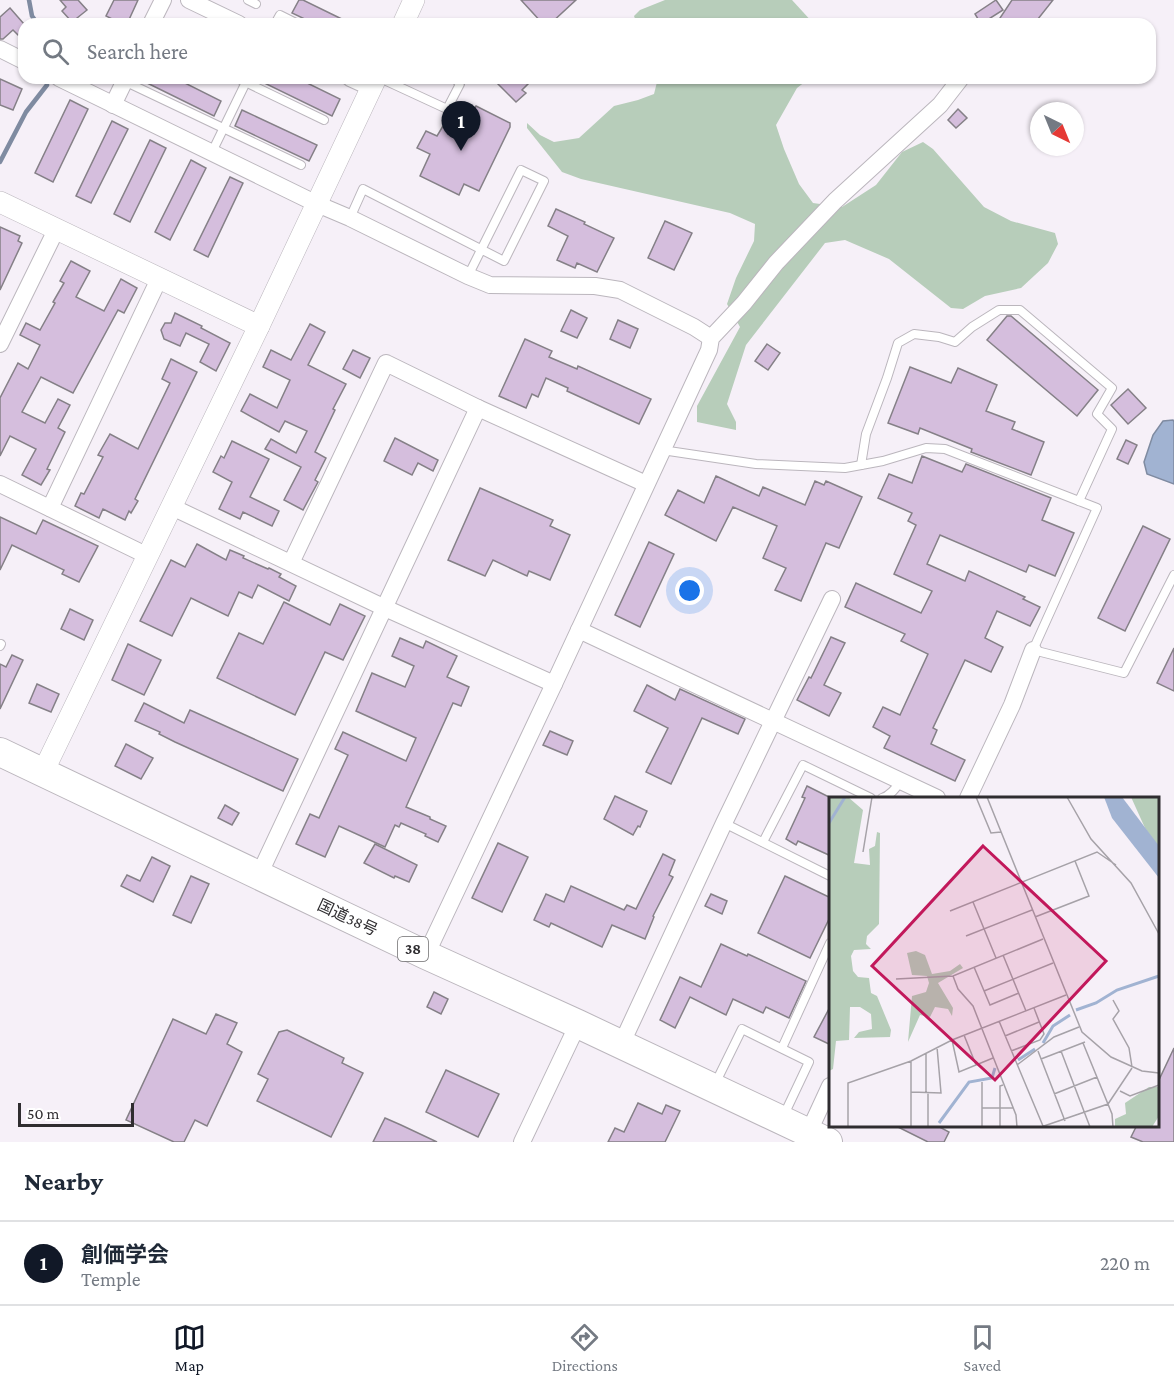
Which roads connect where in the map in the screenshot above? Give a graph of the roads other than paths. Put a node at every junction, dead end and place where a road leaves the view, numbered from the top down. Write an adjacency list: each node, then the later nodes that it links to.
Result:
1 (163, 0): 3 (street)
2 (189, 0): 4 (street)
3 (155, 18)
4 (226, 18)
5 (0, 49): 6 (street)
6 (18, 58)
7 (71, 84): 16 (street)
8 (123, 84): 16 (street)
9 (133, 84): 18 (lane)
10 (242, 84): 18 (lane)
11 (254, 84): 17 (lane)
12 (375, 84): 22 (street)
13 (381, 84): 14 (lane)
14 (460, 84)
15 (956, 84): 29 (street)
16 (113, 105): 19 (street)
17 (324, 120)
18 (224, 128): 19 (lane); 20 (lane)
19 (212, 152): 22 (street)
20 (302, 165)
21 (0, 202): 24 (street)
22 (317, 204): 23 (street); 28 (street)
23 (350, 218): 25 (lane); 26 (street)
24 (56, 230): 27 (street); 30 (street)
25 (482, 249): 25 (lane); 26 (lane)
26 (468, 276): 29 (street)
27 (159, 279): 28 (street); 38 (street)
28 (259, 326): 37 (street)
29 (711, 338): 32 (street)
30 (0, 344)
31 (478, 408): 34 (street); 40 (street); 43 (street)
32 (662, 450): 33 (lane); 34 (street)
33 (861, 465): 36 (lane); 36 (lane)
34 (646, 483): 44 (street)
35 (0, 484): 38 (street)
36 (1078, 501): 45 (lane)
37 (172, 507): 39 (street); 40 (street)
38 (50, 508): 39 (street)
39 (148, 556): 49 (street)
40 (291, 563): 43 (street)
41 (1174, 575): 45 (lane)
42 (832, 599): 47 (street)
43 (385, 608): 46 (street); 57 (street)
44 (579, 630): 46 (street); 47 (street)
45 (1033, 650): 54 (street)
46 (554, 684): 60 (street)
47 (774, 721): 50 (street); 55 (street)
48 (0, 752): 49 (highway, 国道38号 / 38)
49 (43, 772): 57 (highway, 国道38号 / 38)
50 (901, 781): 52 (lane); 53 (street)
51 (869, 797): 56 (lane)
52 (886, 797)
53 (935, 797)
54 (968, 797)
55 (724, 823): 56 (lane); 62 (street)
56 (763, 842): 58 (lane)
57 (259, 875): 60 (highway, 国道38号 / 38)
58 (829, 875)
59 (829, 947): 63 (lane)
60 (426, 955): 61 (highway, 国道38号 / 38)
61 (578, 1024): 62 (highway, 国道38号 / 38); 68 (street)
62 (621, 1045): 64 (highway, 国道38号 / 38)
63 (782, 1048): 64 (lane); 66 (lane)
64 (713, 1089): 66 (highway, 国道38号 / 38)
65 (829, 1092): 67 (street)
66 (782, 1120): 67 (highway, 国道38号 / 38)
67 (814, 1139)
68 (522, 1142)

